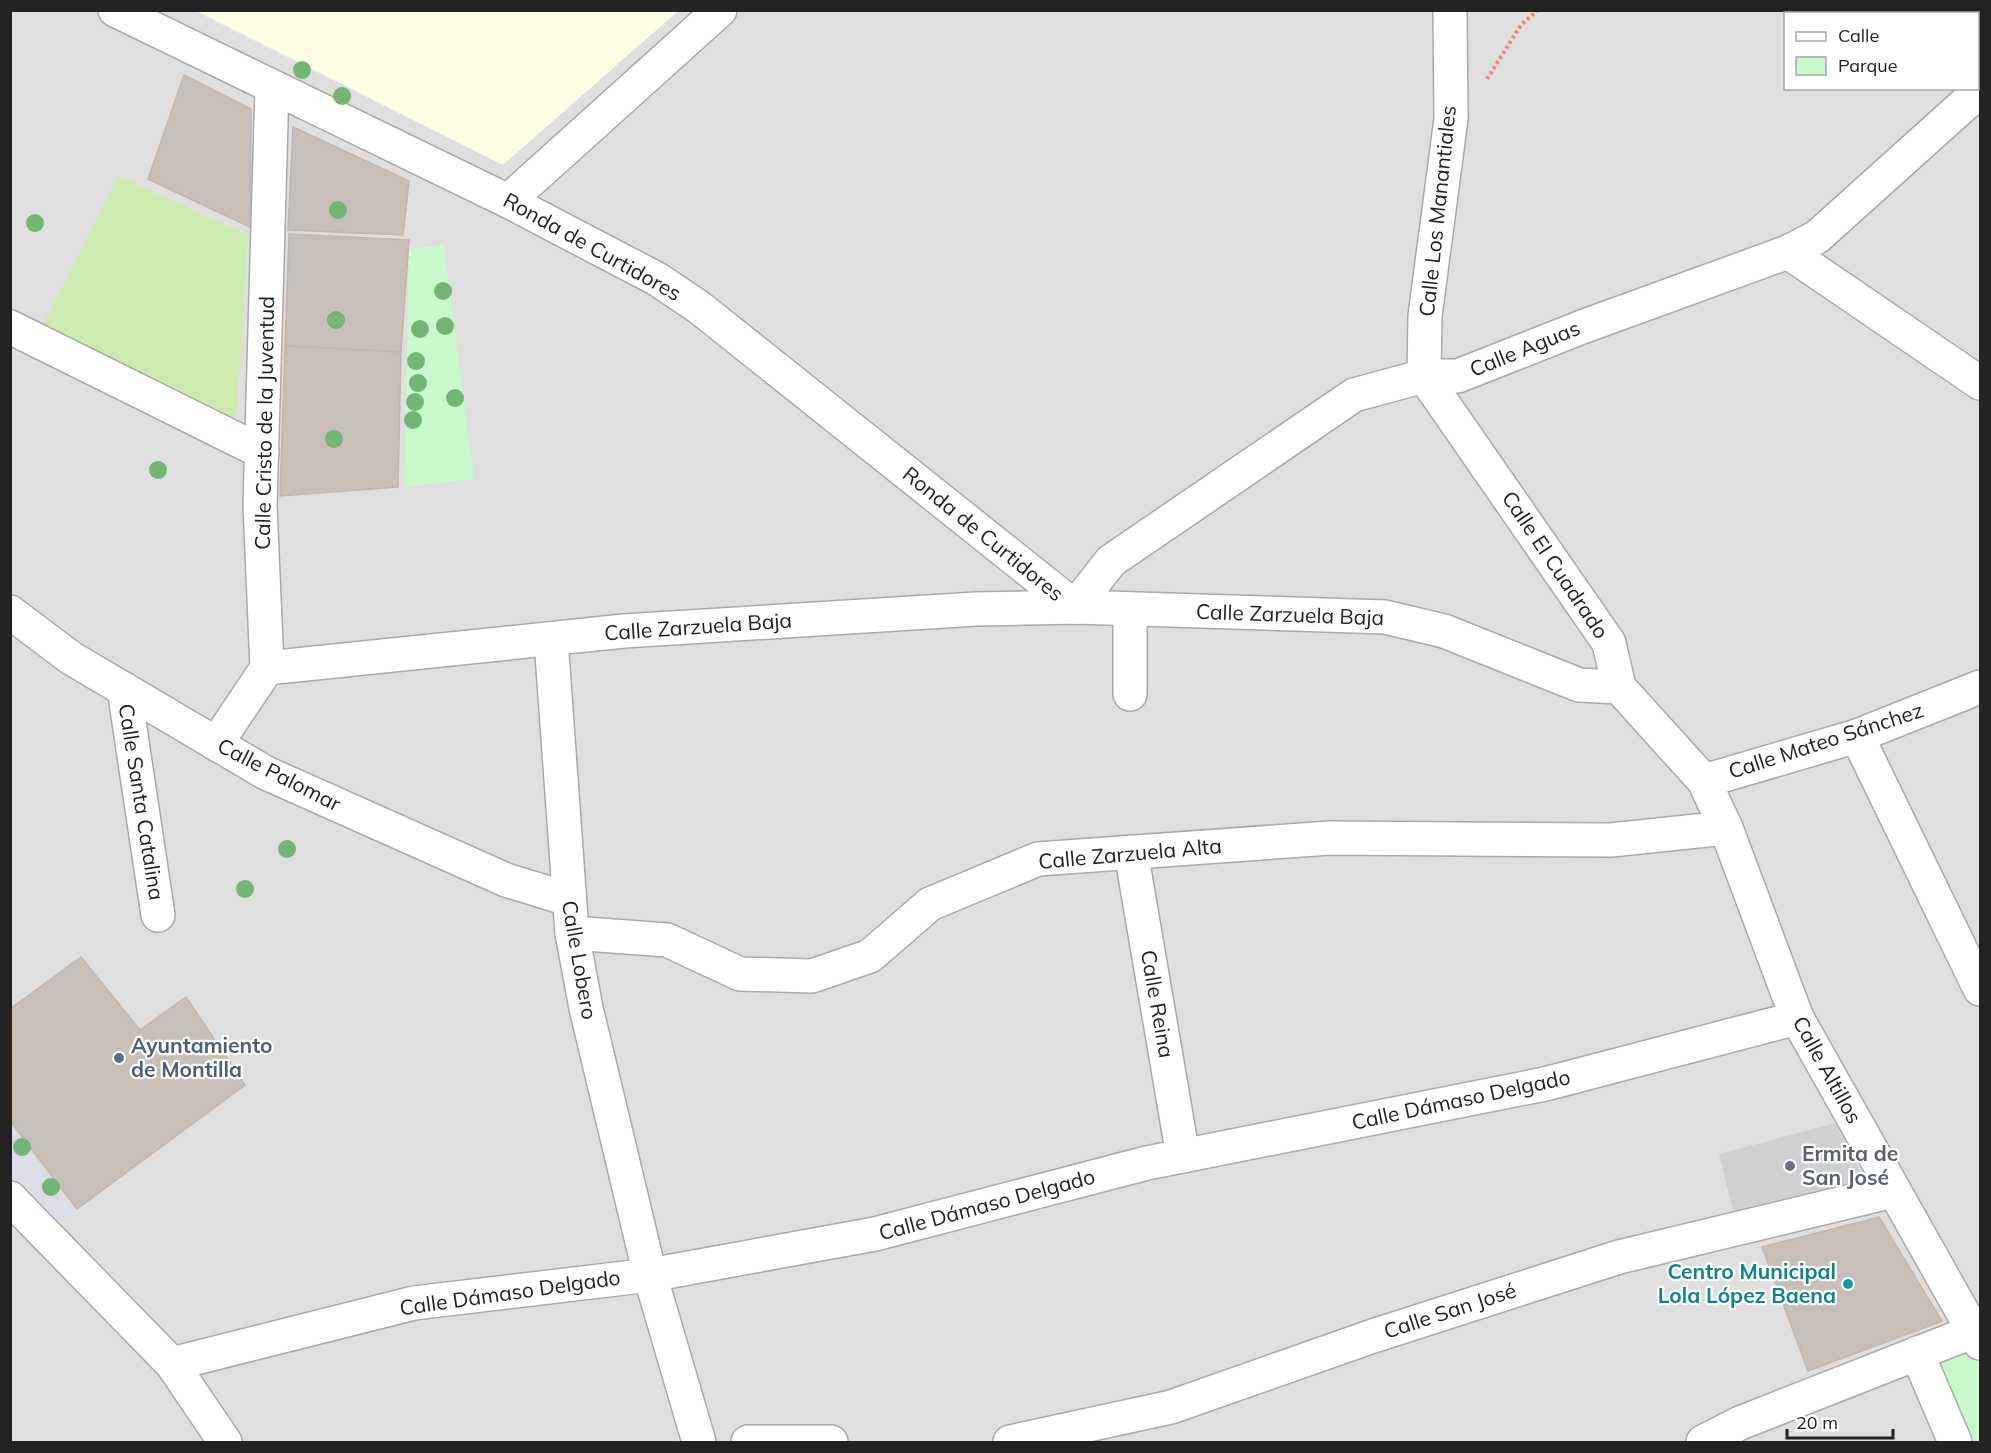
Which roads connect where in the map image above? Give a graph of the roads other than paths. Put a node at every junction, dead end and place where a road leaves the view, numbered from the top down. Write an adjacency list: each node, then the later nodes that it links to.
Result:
1 (115, 10): 4 (street, Ronda de Curtidores)
2 (720, 10): 6 (street)
3 (1450, 10): 9 (street, Calle Los Manantiales)
4 (273, 87): 6 (street, Ronda de Curtidores); 11 (street, Calle Cristo de la Juventud)
5 (1980, 93): 7 (street, Calle Aguas)
6 (508, 201): 12 (street, Ronda de Curtidores)
7 (1788, 252): 9 (street, Calle Aguas); 10 (street)
8 (10, 327): 11 (street)
9 (1424, 376): 12 (street, Calle Aguas); 17 (street, Calle El Cuadrado)
10 (1980, 383)
11 (262, 452): 16 (street, Calle Cristo de la Juventud)
12 (1076, 608): 13 (street, Calle Zarzuela Baja); 15 (street, Calle Zarzuela Baja)
13 (1130, 610): 17 (street, Calle Zarzuela Baja); 20 (street)
14 (10, 612): 19 (street, Calle Palomar)
15 (551, 640): 16 (street, Calle Zarzuela Baja); 26 (street, Calle Lobero)
16 (267, 668): 22 (street)
17 (1619, 687): 23 (street, Calle El Cuadrado)
18 (1980, 687): 21 (street, Calle Mateo Sánchez)
19 (124, 689): 22 (street, Calle Palomar); 27 (street, Calle Santa Catalina)
20 (1130, 694)
21 (1857, 736): 23 (street, Calle Mateo Sánchez); 29 (street)
22 (216, 744): 26 (street, Calle Palomar)
23 (1704, 781): 24 (street, Calle Altillos)
24 (1726, 828): 25 (street, Calle Zarzuela Alta); 30 (street, Calle Altillos)
25 (1131, 852): 28 (street, Calle Zarzuela Alta); 31 (street, Calle Reina)
26 (568, 899): 28 (street, Calle Lobero)
27 (158, 915)
28 (572, 933): 34 (street, Calle Lobero)
29 (1980, 986)
30 (1797, 1018): 31 (street, Calle Dámaso Delgado); 32 (street, Calle Altillos)
31 (1183, 1156): 34 (street, Calle Dámaso Delgado)
32 (1893, 1191): 35 (street, Calle Altillos); 43 (street, Calle San José)
33 (10, 1198): 37 (street)
34 (650, 1275): 37 (street, Calle Dámaso Delgado); 40 (street)
35 (1976, 1337): 36 (street)
36 (1917, 1353): 44 (street); 45 (street)
37 (172, 1364): 39 (street)
38 (794, 1442): 41 (street); 42 (street)
39 (225, 1443)
40 (699, 1443)
41 (748, 1443)
42 (831, 1443)
43 (1010, 1443)
44 (1703, 1443)
45 (1955, 1443)

